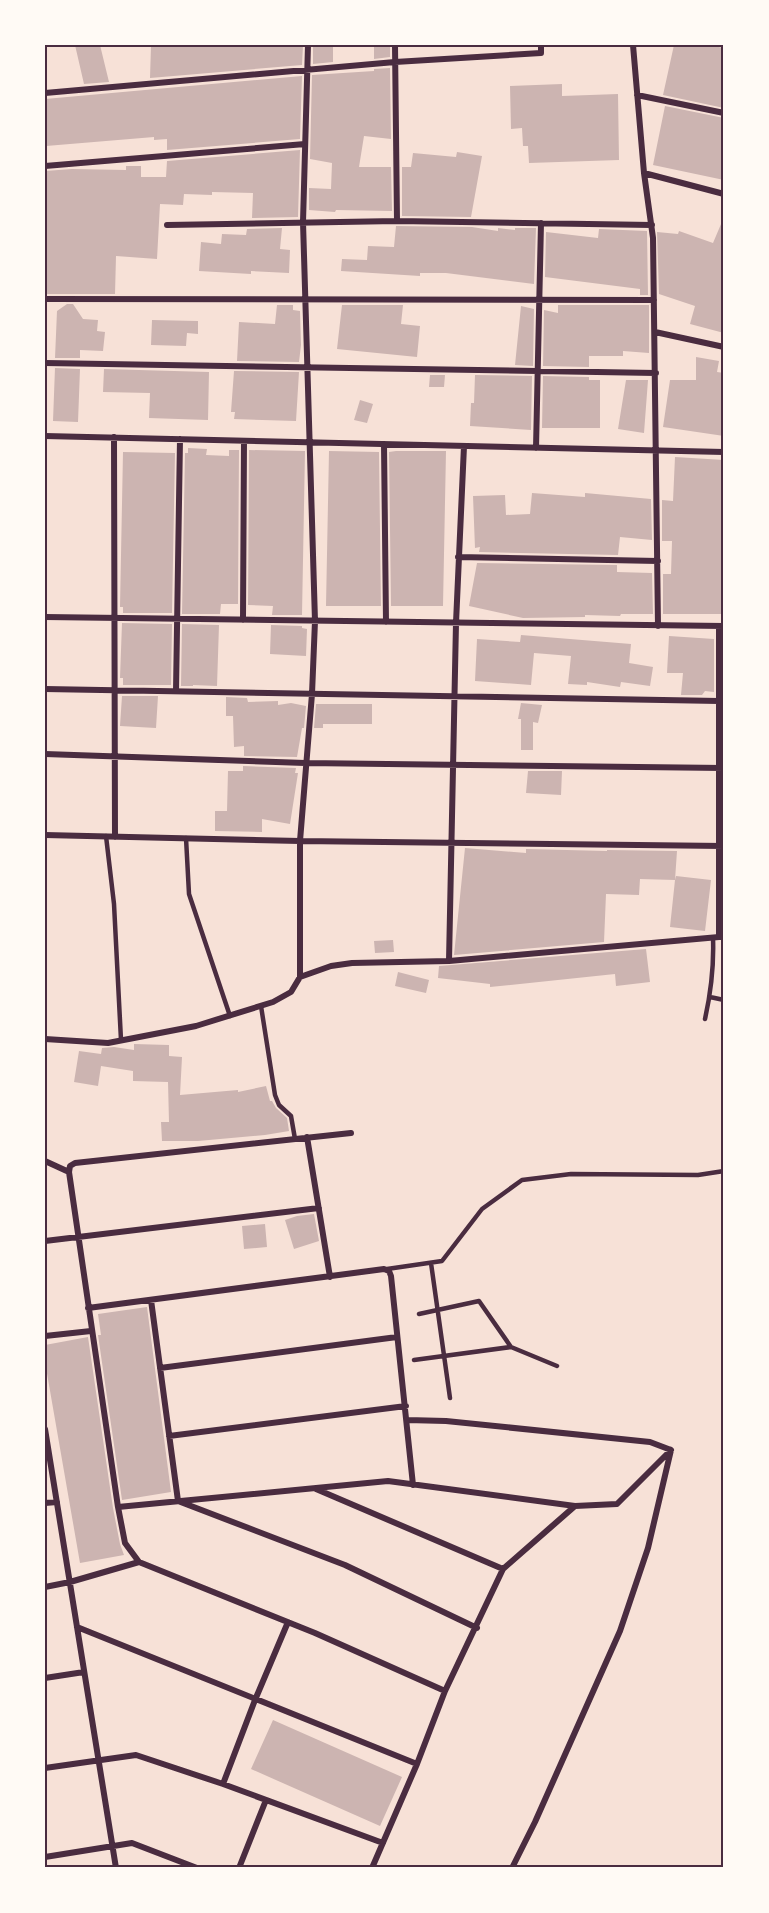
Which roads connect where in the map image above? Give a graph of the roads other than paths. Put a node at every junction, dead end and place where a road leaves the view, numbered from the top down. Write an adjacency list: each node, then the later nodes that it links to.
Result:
1 (308, 45): 6 (street)
2 (395, 45): 5 (street)
3 (541, 45): 5 (street)
4 (633, 45): 8 (street)
5 (395, 62): 6 (street); 14 (street)
6 (307, 69): 7 (street); 10 (street)
7 (45, 93)
8 (637, 95): 9 (street); 12 (street)
9 (724, 113)
10 (305, 144): 11 (street); 15 (street)
11 (45, 166)
12 (644, 173): 13 (street); 18 (street)
13 (724, 194)
14 (397, 221): 15 (street); 16 (street)
15 (303, 222): 17 (street); 20 (street)
16 (541, 224): 18 (street); 21 (street)
17 (167, 225)
18 (652, 225): 22 (street)
19 (45, 299): 20 (street)
20 (305, 299): 21 (street); 26 (street)
21 (539, 300): 22 (street); 27 (street)
22 (654, 300): 23 (street)
23 (655, 332): 24 (street); 28 (street)
24 (724, 347)
25 (45, 363): 26 (street)
26 (307, 367): 27 (street); 33 (street)
27 (537, 371): 28 (street); 36 (street)
28 (656, 373): 37 (street)
29 (45, 436): 30 (street)
30 (114, 437): 31 (street); 42 (street)
31 (180, 439): 32 (street); 43 (street)
32 (244, 441): 33 (street); 44 (street)
33 (311, 442): 34 (street); 45 (street)
34 (384, 444): 35 (street); 46 (street)
35 (464, 446): 36 (street); 39 (street)
36 (537, 448): 37 (street)
37 (657, 451): 38 (street); 40 (street)
38 (724, 452)
39 (458, 556): 40 (street); 47 (street)
40 (657, 561): 48 (street)
41 (45, 617): 42 (street)
42 (115, 618): 43 (street); 51 (street)
43 (177, 619): 44 (street); 52 (street)
44 (243, 620): 45 (street)
45 (315, 621): 46 (street); 53 (street)
46 (386, 622): 47 (street)
47 (456, 623): 48 (street); 54 (street)
48 (658, 626): 49 (street)
49 (722, 626): 55 (street)
50 (45, 689): 51 (street)
51 (115, 690): 52 (street); 57 (street)
52 (176, 691): 53 (street)
53 (312, 694): 54 (street); 58 (street)
54 (455, 696): 55 (street); 59 (street)
55 (719, 701): 60 (street)
56 (45, 754): 57 (street)
57 (115, 756): 58 (street); 63 (street)
58 (305, 763): 59 (street); 65 (street)
59 (453, 765): 60 (street); 66 (street)
60 (721, 768): 67 (street)
61 (45, 835): 62 (street)
62 (106, 837): 63 (street); 77 (lane)
63 (116, 837): 64 (street)
64 (186, 838): 65 (street); 74 (lane)
65 (300, 841): 66 (street); 70 (street)
66 (451, 843): 67 (street); 69 (street)
67 (722, 846): 68 (street)
68 (719, 938): 69 (street); 71 (lane)
69 (449, 961): 70 (street)
70 (300, 977): 73 (street)
71 (710, 997): 72 (lane); 75 (lane)
72 (724, 1000)
73 (261, 1006): 74 (street); 80 (lane)
74 (230, 1016): 77 (street)
75 (705, 1018)
76 (45, 1039): 77 (street)
77 (121, 1040)
78 (351, 1133): 79 (street)
79 (307, 1137): 80 (street); 84 (street)
80 (295, 1139): 83 (street)
81 (45, 1161): 83 (street)
82 (724, 1171): 87 (lane)
83 (69, 1172): 85 (street)
84 (319, 1208): 85 (street); 89 (street)
85 (79, 1237): 86 (street); 91 (street)
86 (45, 1241)
87 (431, 1263): 88 (lane); 92 (lane)
88 (384, 1269): 89 (street); 96 (street)
89 (330, 1277): 90 (street)
90 (151, 1300): 91 (street); 101 (street)
91 (88, 1308): 94 (street)
92 (438, 1309): 93 (lane); 97 (lane); 98 (lane)
93 (419, 1314)
94 (91, 1331): 95 (street); 114 (street)
95 (45, 1336)
96 (397, 1337): 101 (street); 103 (street)
97 (511, 1347): 98 (lane); 100 (lane)
98 (444, 1355): 99 (lane); 102 (lane)
99 (414, 1360)
100 (557, 1366)
101 (160, 1368): 106 (street)
102 (450, 1398)
103 (406, 1406): 104 (street); 106 (street)
104 (407, 1420): 107 (street); 108 (street)
105 (45, 1429): 111 (street)
106 (169, 1436): 110 (street)
107 (671, 1450): 113 (street); 138 (street)
108 (413, 1485): 109 (street); 113 (street)
109 (315, 1488): 110 (street); 116 (street)
110 (178, 1501): 114 (street); 121 (street)
111 (57, 1502): 112 (street); 117 (street)
112 (45, 1503)
113 (575, 1506): 116 (street)
114 (118, 1507): 115 (street)
115 (140, 1562): 117 (street); 119 (street)
116 (503, 1569): 121 (street)
117 (70, 1582): 118 (street); 120 (street)
118 (45, 1587)
119 (288, 1622): 124 (street); 125 (street)
120 (77, 1627): 122 (street); 125 (street)
121 (477, 1628): 124 (street)
122 (84, 1672): 123 (street); 126 (street)
123 (45, 1678)
124 (445, 1691): 127 (street)
125 (255, 1700): 127 (street); 129 (street)
126 (98, 1760): 128 (street); 129 (street); 132 (street)
127 (417, 1764): 131 (street)
128 (45, 1768)
129 (223, 1784): 130 (street)
130 (266, 1800): 131 (street); 136 (street)
131 (383, 1843): 137 (street)
132 (113, 1846): 133 (street); 134 (street); 135 (street)
133 (45, 1857)
134 (116, 1868)
135 (197, 1868)
136 (239, 1868)
137 (372, 1868)
138 (512, 1868)

